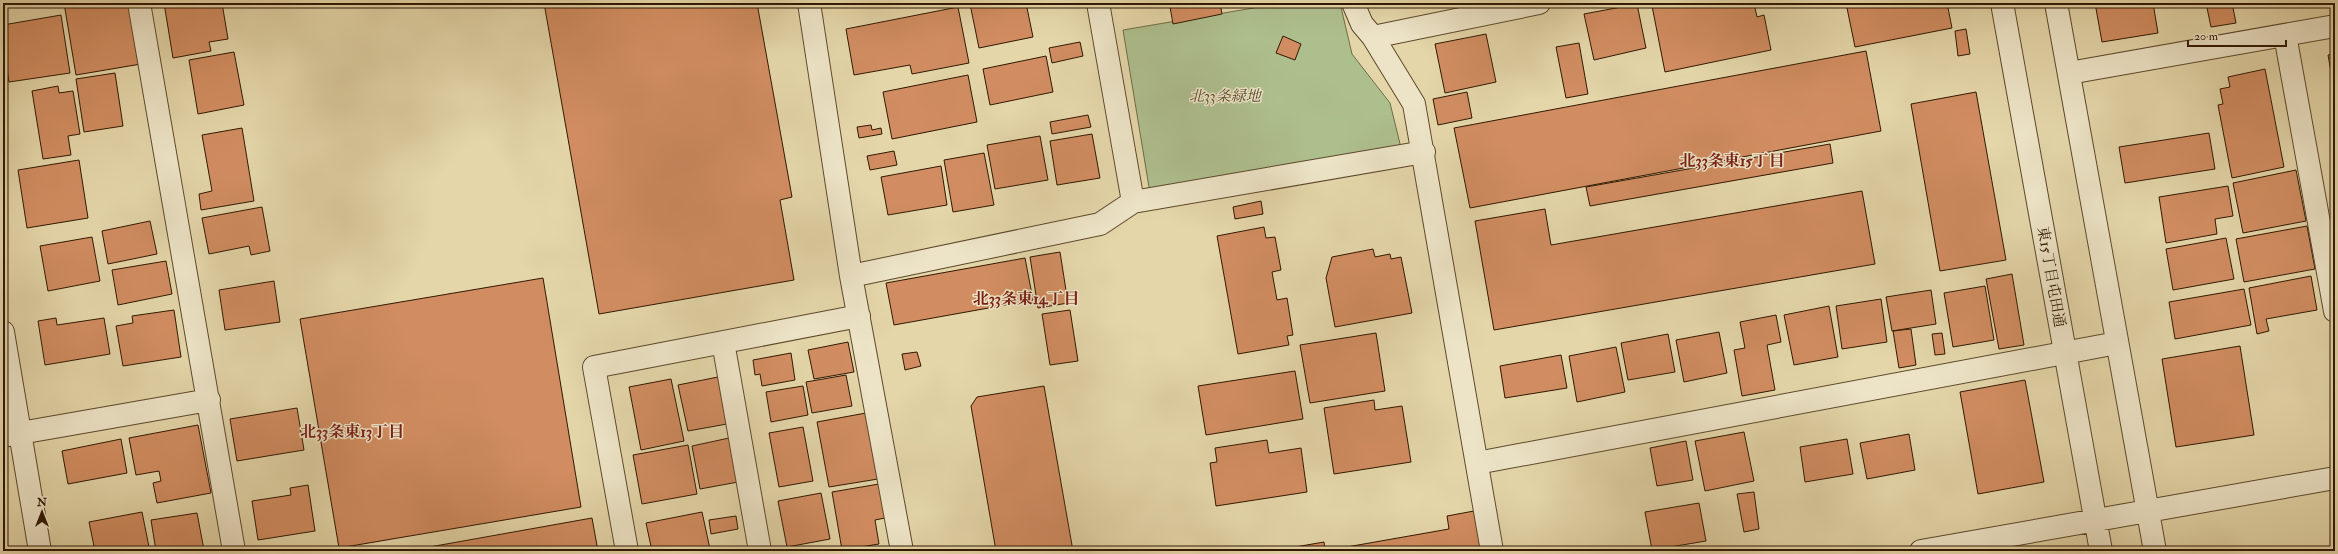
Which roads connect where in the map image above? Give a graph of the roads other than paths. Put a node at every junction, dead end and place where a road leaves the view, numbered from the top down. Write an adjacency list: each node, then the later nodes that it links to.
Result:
1 (139, 3): 21 (street)
2 (809, 3): 14 (street)
3 (1098, 3): 13 (street)
4 (1353, 3): 10 (street)
5 (1539, 3): 10 (street)
6 (2002, 3): 20 (street, 東15丁目屯田通)
7 (2056, 3): 11 (street)
8 (2335, 26): 9 (street)
9 (2285, 35): 11 (street); 15 (street)
10 (1373, 37): 12 (street)
11 (2069, 73): 19 (street)
12 (1424, 152): 13 (street); 23 (street)
13 (1133, 202): 14 (street)
14 (851, 276): 16 (street)
15 (2335, 312)
16 (859, 316): 18 (street); 31 (street)
17 (3, 332): 22 (street)
18 (723, 342): 29 (street); 30 (street)
19 (2117, 343): 20 (street); 25 (street)
20 (2065, 352): 23 (street); 26 (street, 東15丁目屯田通)
21 (209, 400): 22 (street); 28 (street)
22 (11, 434): 27 (street)
23 (1477, 463): 32 (street)
24 (2335, 478): 25 (street)
25 (2148, 511): 26 (street); 35 (street)
26 (2095, 520): 33 (street); 34 (street, 東15丁目屯田通)
27 (40, 551)
28 (234, 551)
29 (627, 551)
30 (760, 551)
31 (902, 551)
32 (1492, 551)
33 (1921, 551)
34 (2101, 551)
35 (2155, 551)

